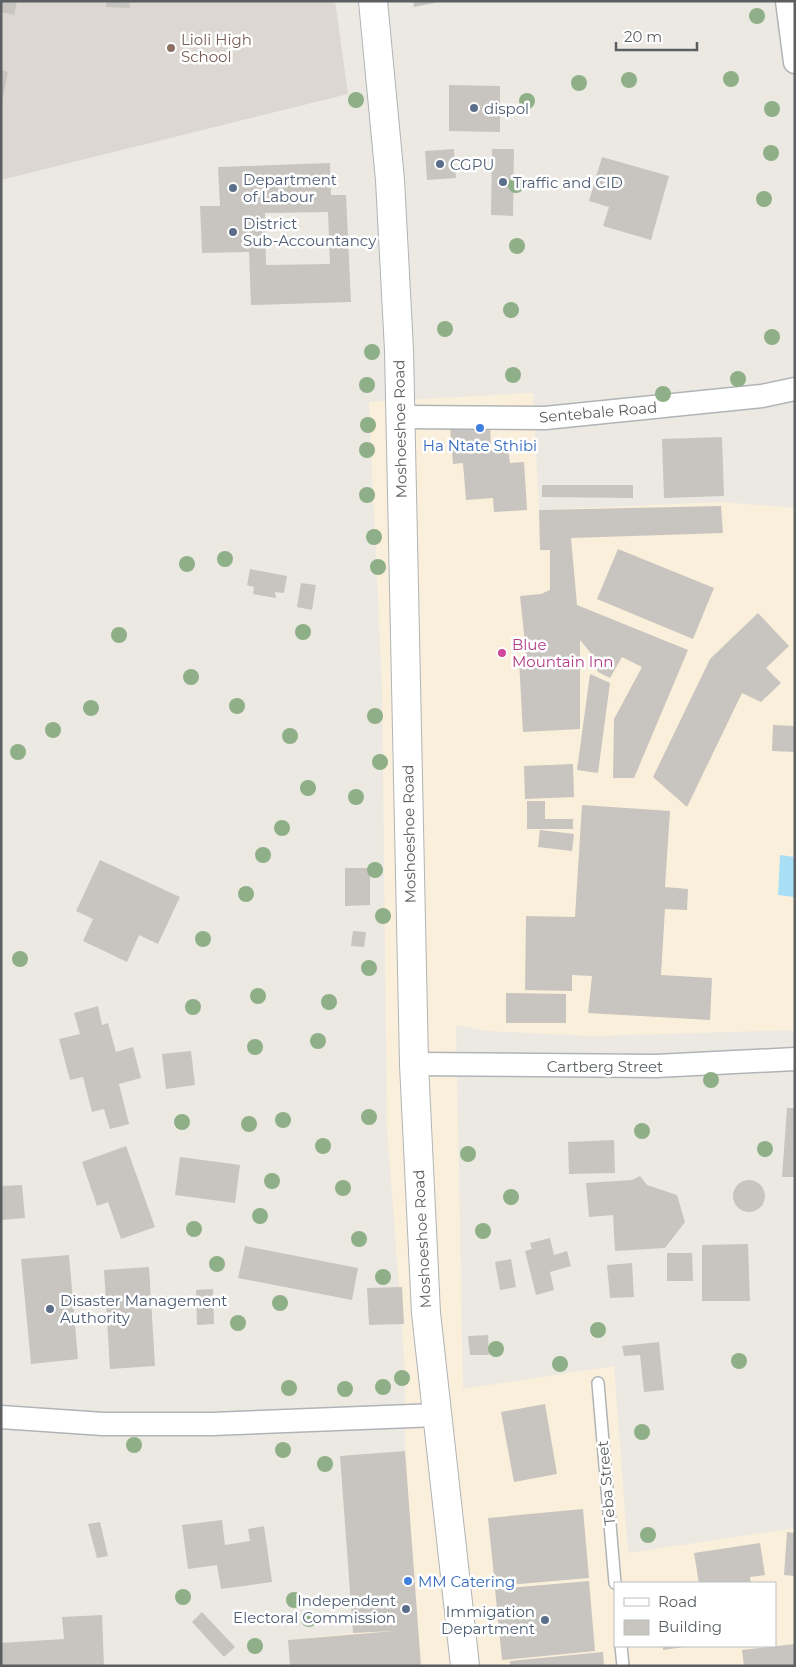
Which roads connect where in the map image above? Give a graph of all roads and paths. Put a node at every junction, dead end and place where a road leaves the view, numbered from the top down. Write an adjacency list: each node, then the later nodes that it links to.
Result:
1 (373, 1): 5 (street, Moshoeshoe Road)
2 (787, 1): 3 (street)
3 (795, 62)
4 (795, 389): 5 (street, Sentebale Road)
5 (400, 417): 7 (street, Moshoeshoe Road)
6 (795, 1059): 7 (street, Cartberg Street)
7 (414, 1064): 9 (street, Moshoeshoe Road)
8 (598, 1383): 11 (lane, Teba Street)
9 (437, 1415): 10 (street); 13 (street, Moshoeshoe Road)
10 (1, 1417)
11 (615, 1582)
12 (621, 1647): 14 (lane)
13 (464, 1666)
14 (623, 1666)

